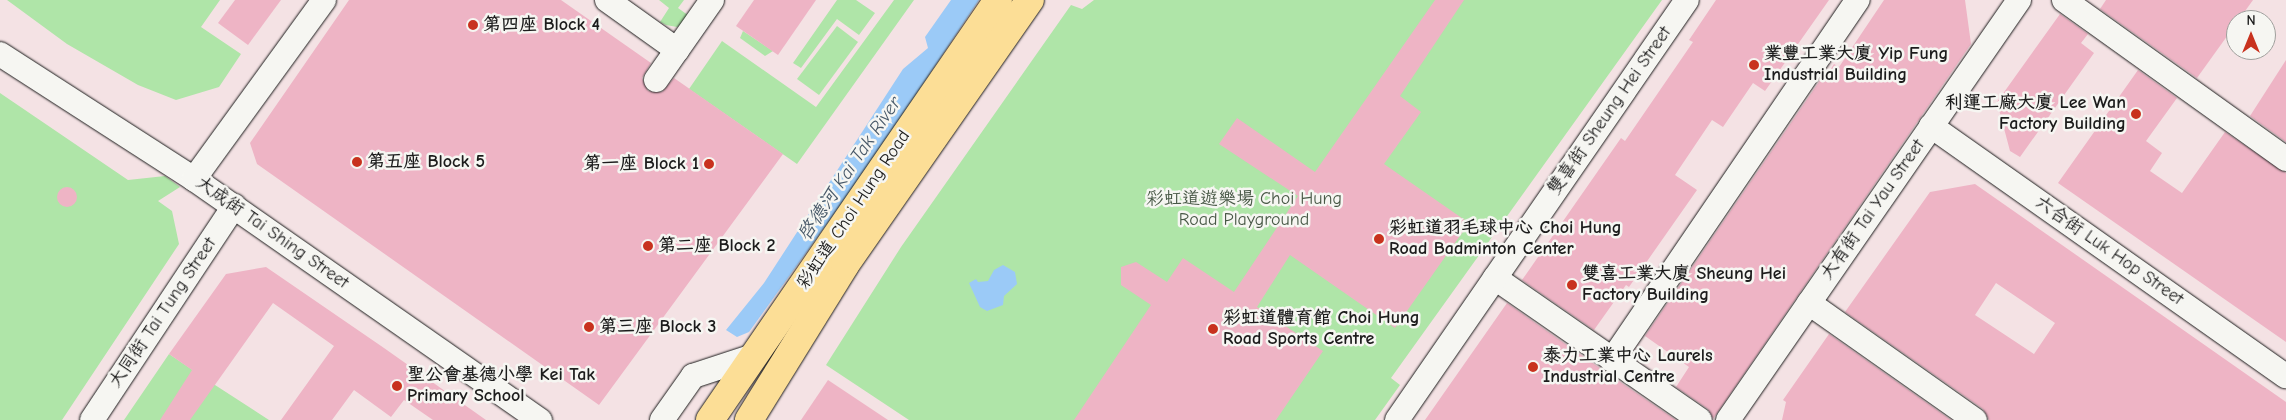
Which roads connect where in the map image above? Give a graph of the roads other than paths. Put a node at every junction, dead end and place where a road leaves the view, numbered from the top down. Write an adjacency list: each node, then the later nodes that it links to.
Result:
1 (324, 0): 15 (street)
2 (712, 0): 10 (street)
3 (998, 0): 19 (main road, 彩虹道 Choi Hung Road)
4 (1030, 0): 26 (main road, 彩虹道 Choi Hung Road)
5 (1686, 0): 17 (street, 雙喜街 Sheung Hei Street)
6 (1858, 0): 20 (street)
7 (2064, 0): 14 (street)
8 (2014, 2): 13 (street, 大有街 Tai Yau Street)
9 (622, 4): 10 (street)
10 (677, 50): 12 (street)
11 (0, 54): 15 (street, 大成街 Tai Shing Street)
12 (656, 80)
13 (1931, 126): 18 (street, 大有街 Tai Yau Street); 21 (street, 六合街 Luk Hop Street)
14 (2286, 159)
15 (194, 178): 16 (street, 大成街 Tai Shing Street)
16 (234, 206): 22 (street, 大同街 Tai Tung Street); 23 (street, 大成街 Tai Shing Street)
17 (1495, 278): 20 (street); 27 (street, 雙喜街 Sheung Hei Street)
18 (1809, 303): 29 (street, 大有街 Tai Yau Street); 30 (street)
19 (754, 356): 24 (street); 25 (main road, 彩虹道 Choi Hung Road)
20 (1612, 360): 28 (street)
21 (2286, 376)
22 (92, 420)
23 (540, 420)
24 (662, 420)
25 (710, 420)
26 (748, 420)
27 (1397, 420)
28 (1700, 420)
29 (1728, 420)
30 (1975, 420)

